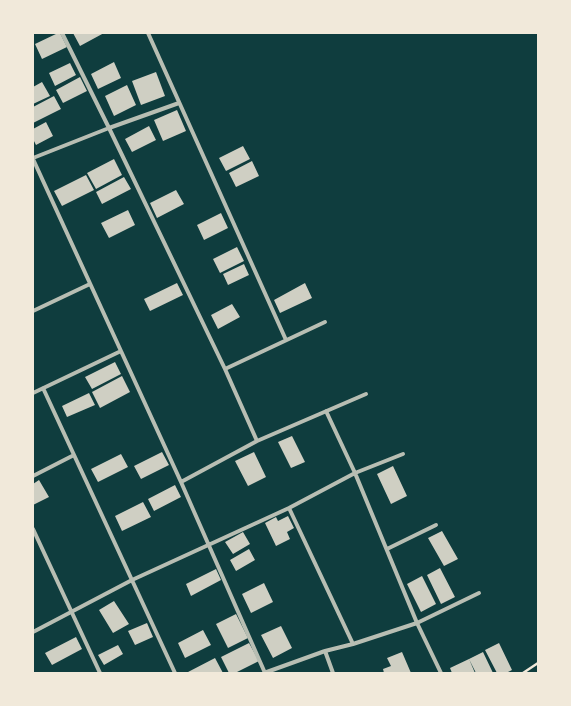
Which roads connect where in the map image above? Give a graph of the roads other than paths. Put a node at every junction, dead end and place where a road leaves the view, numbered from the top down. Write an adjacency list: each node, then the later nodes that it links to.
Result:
1 (62, 33): 4 (street)
2 (148, 33): 3 (street)
3 (179, 103): 4 (street); 9 (street)
4 (109, 128): 5 (street); 11 (street)
5 (33, 159): 6 (street)
6 (90, 284): 7 (street); 10 (street)
7 (33, 311)
8 (325, 322): 9 (street)
9 (286, 340): 11 (street)
10 (121, 351): 12 (street); 21 (street)
11 (225, 369): 16 (street)
12 (43, 388): 13 (street); 18 (street)
13 (33, 393)
14 (366, 394): 15 (street)
15 (326, 412): 16 (street); 19 (street)
16 (257, 441): 21 (street)
17 (403, 454): 19 (street)
18 (74, 455): 20 (street); 27 (street)
19 (355, 474): 22 (street); 26 (street)
20 (33, 476)
21 (181, 482): 25 (street)
22 (289, 508): 25 (street); 32 (street)
23 (436, 525): 26 (street)
24 (33, 528): 29 (street)
25 (209, 544): 27 (street); 36 (street)
26 (387, 549): 30 (street)
27 (132, 580): 29 (street); 35 (street)
28 (479, 593): 30 (street)
29 (72, 611): 31 (street); 34 (street)
30 (417, 623): 32 (street); 38 (street)
31 (33, 632)
32 (353, 644): 33 (street)
33 (325, 652): 36 (street); 37 (street)
34 (100, 673)
35 (175, 673)
36 (265, 673)
37 (333, 673)
38 (441, 673)

